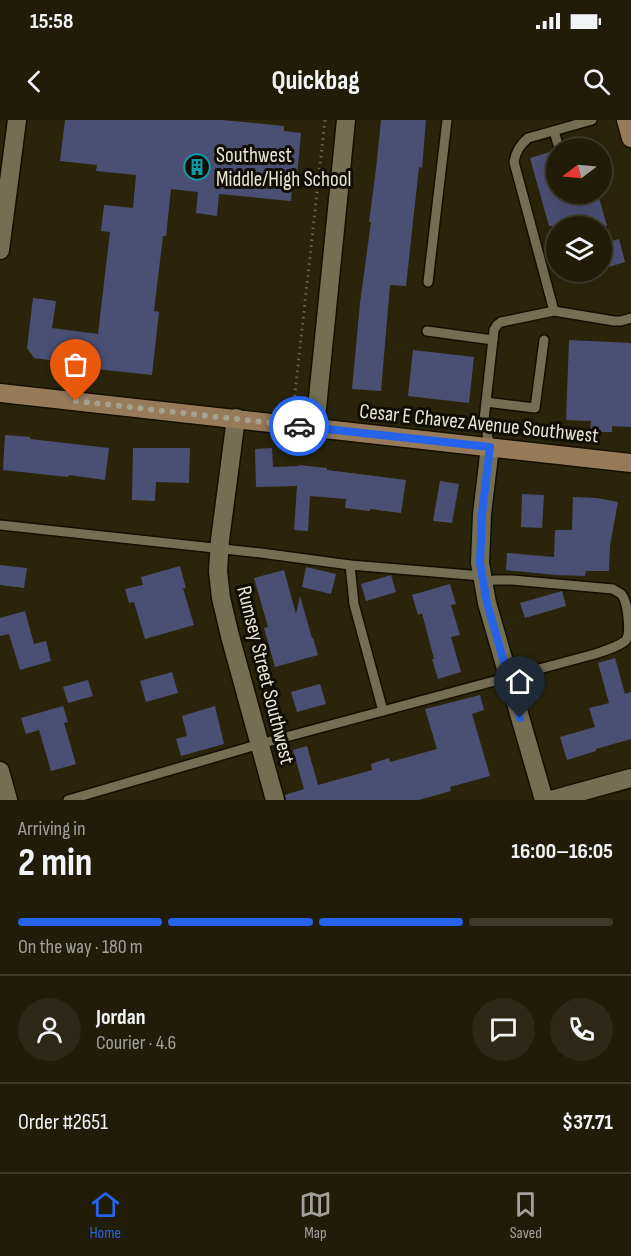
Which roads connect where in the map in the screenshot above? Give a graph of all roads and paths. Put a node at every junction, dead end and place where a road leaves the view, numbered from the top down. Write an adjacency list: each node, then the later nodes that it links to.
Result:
1 (16, 120): 10 (street)
2 (325, 120): 18 (path)
3 (346, 120): 21 (street)
4 (447, 120): 11 (lane)
5 (592, 120): 7 (lane)
6 (626, 120): 9 (main road)
7 (554, 131): 8 (lane); 12 (lane)
8 (556, 138)
9 (631, 138)
10 (0, 250)
11 (428, 282)
12 (554, 310): 13 (lane); 15 (lane)
13 (631, 318)
14 (427, 331): 15 (lane)
15 (493, 340): 19 (lane)
16 (544, 340): 19 (lane)
17 (0, 393): 20 (main road, Cesar E Chavez Avenue Southwest)
18 (294, 402)
19 (486, 402): 22 (lane)
20 (236, 418): 21 (main road, Cesar E Chavez Avenue Southwest); 25 (street, Rumsey Street Southwest)
21 (315, 428): 22 (main road, Cesar E Chavez Avenue Southwest)
22 (490, 447): 23 (main road, Cesar E Chavez Avenue Southwest); 27 (street)
23 (631, 463)
24 (0, 525): 25 (lane)
25 (219, 549): 26 (lane); 30 (street, Rumsey Street Southwest)
26 (350, 565): 27 (lane); 29 (lane)
27 (483, 579): 28 (street); 28 (lane)
28 (509, 677): 29 (lane); 37 (street)
29 (383, 711): 30 (lane)
30 (260, 744): 35 (lane); 36 (street, Rumsey Street Southwest)
31 (0, 771): 34 (street)
32 (631, 778): 33 (street)
33 (558, 799)
34 (8, 800)
35 (68, 800)
36 (275, 800)
37 (544, 800)

